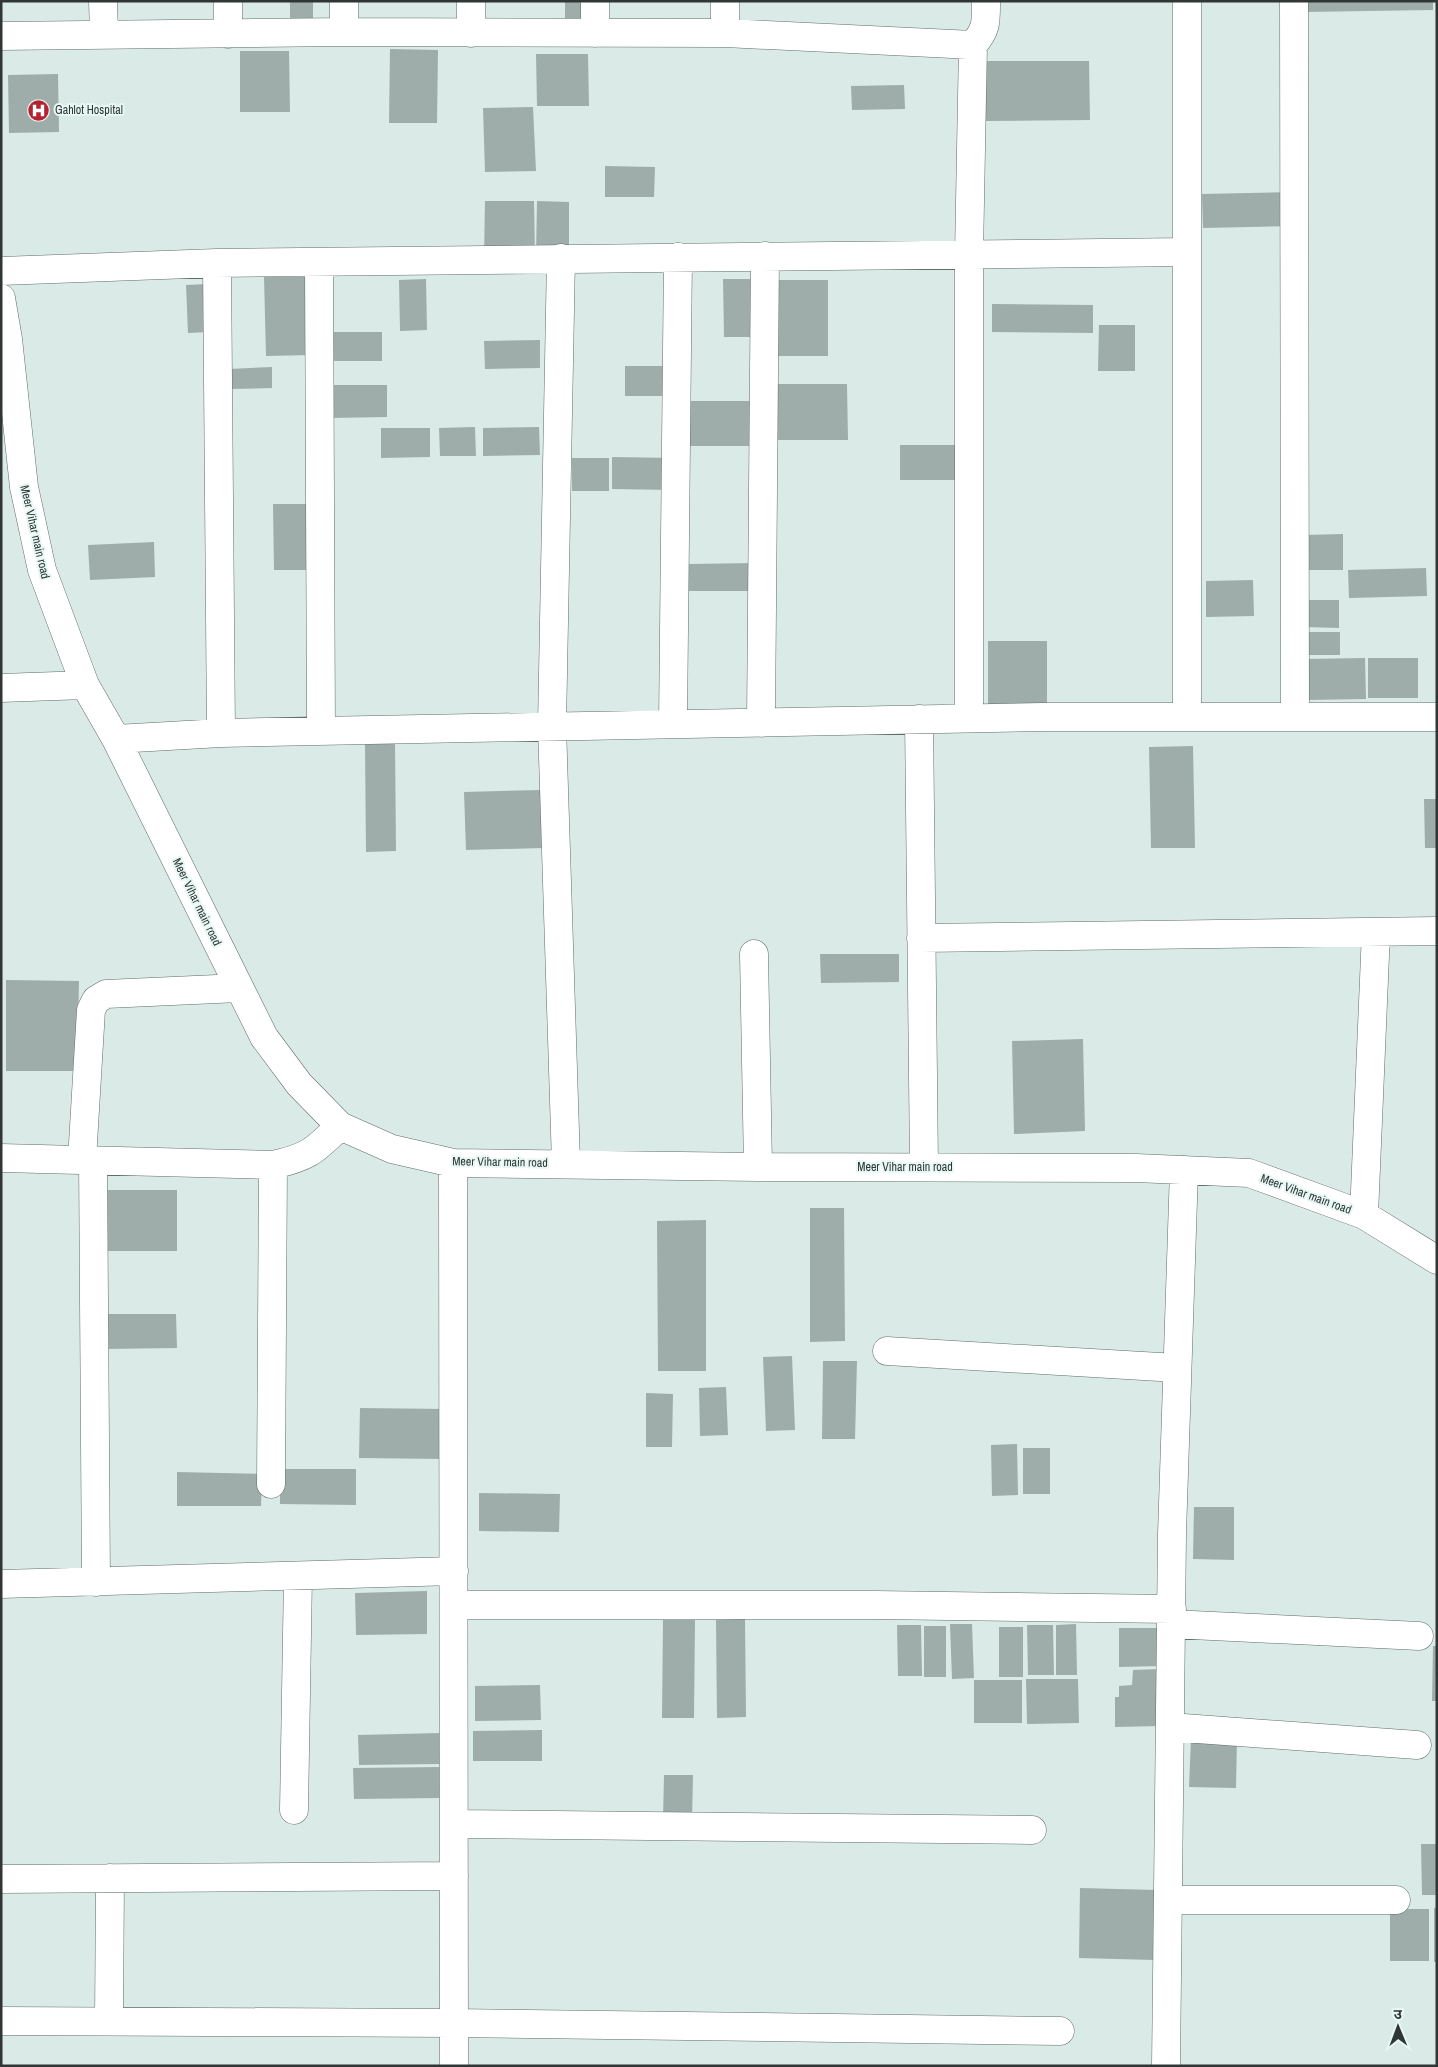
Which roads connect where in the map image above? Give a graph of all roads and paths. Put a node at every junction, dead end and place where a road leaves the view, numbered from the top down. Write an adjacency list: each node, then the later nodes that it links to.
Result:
1 (103, 1): 15 (street)
2 (228, 1): 13 (street)
3 (344, 1): 10 (street)
4 (471, 1): 11 (street)
5 (594, 1): 12 (street)
6 (724, 1): 14 (street)
7 (986, 1): 17 (street)
8 (1187, 1): 18 (street)
9 (1294, 1): 30 (street)
10 (344, 32): 11 (street); 13 (street)
11 (471, 33): 12 (street)
12 (595, 33): 14 (street)
13 (228, 34): 15 (street)
14 (725, 34): 17 (street)
15 (104, 35): 16 (street)
16 (1, 36)
17 (972, 45): 19 (street)
18 (1187, 252): 19 (street); 29 (street)
19 (969, 254): 20 (street); 32 (street)
20 (765, 256): 21 (street); 34 (street)
21 (678, 257): 22 (street); 35 (street)
22 (561, 258): 23 (street); 36 (street)
23 (319, 262): 24 (street); 37 (street)
24 (217, 263): 25 (street); 38 (street)
25 (1, 270)
26 (1, 298): 27 (street, Meer Vihar main road)
27 (86, 685): 28 (street); 39 (street, Meer Vihar main road)
28 (1, 688)
29 (1187, 717): 30 (street); 32 (street)
30 (1296, 717): 31 (street)
31 (1437, 717)
32 (969, 718): 33 (street)
33 (918, 719): 34 (street); 42 (street)
34 (761, 723): 35 (street)
35 (673, 724): 36 (street)
36 (552, 726): 37 (street); 49 (street)
37 (321, 732): 38 (street)
38 (221, 733): 39 (street)
39 (116, 739): 44 (street, Meer Vihar main road)
40 (1376, 932): 41 (street); 42 (street); 54 (street)
41 (1437, 932)
42 (921, 938): 51 (street)
43 (754, 954): 52 (street)
44 (239, 988): 45 (street, Meer Vihar main road); 47 (street)
45 (340, 1126): 48 (street, Meer Vihar main road); 50 (street)
46 (1, 1158): 47 (street)
47 (87, 1160): 50 (street); 61 (street)
48 (453, 1163): 49 (street, Meer Vihar main road); 59 (street)
49 (566, 1163): 52 (street, Meer Vihar main road)
50 (273, 1165): 58 (street)
51 (924, 1166): 52 (street, Meer Vihar main road); 53 (street, Meer Vihar main road)
52 (758, 1167)
53 (1184, 1170): 54 (street, Meer Vihar main road); 57 (street)
54 (1364, 1215): 55 (street, Meer Vihar main road)
55 (1437, 1260)
56 (887, 1351): 57 (street)
57 (1177, 1368): 64 (street)
58 (271, 1484)
59 (454, 1571): 60 (street); 63 (street)
60 (298, 1576): 61 (street); 68 (street)
61 (96, 1582): 62 (street)
62 (1, 1584)
63 (454, 1605): 64 (street); 69 (street)
64 (1171, 1617): 65 (street); 66 (street)
65 (1419, 1636)
66 (1170, 1727): 67 (street); 74 (street)
67 (1417, 1746)
68 (294, 1810)
69 (454, 1824): 70 (street); 71 (street)
70 (1032, 1830)
71 (454, 1876): 72 (street); 78 (street)
72 (110, 1878): 73 (street); 77 (street)
73 (1, 1879)
74 (1168, 1900): 75 (street); 81 (street)
75 (1396, 1900)
76 (1, 2021): 77 (street)
77 (109, 2021): 78 (street)
78 (454, 2023): 79 (street); 80 (street)
79 (1060, 2031)
80 (454, 2066)
81 (1166, 2066)

